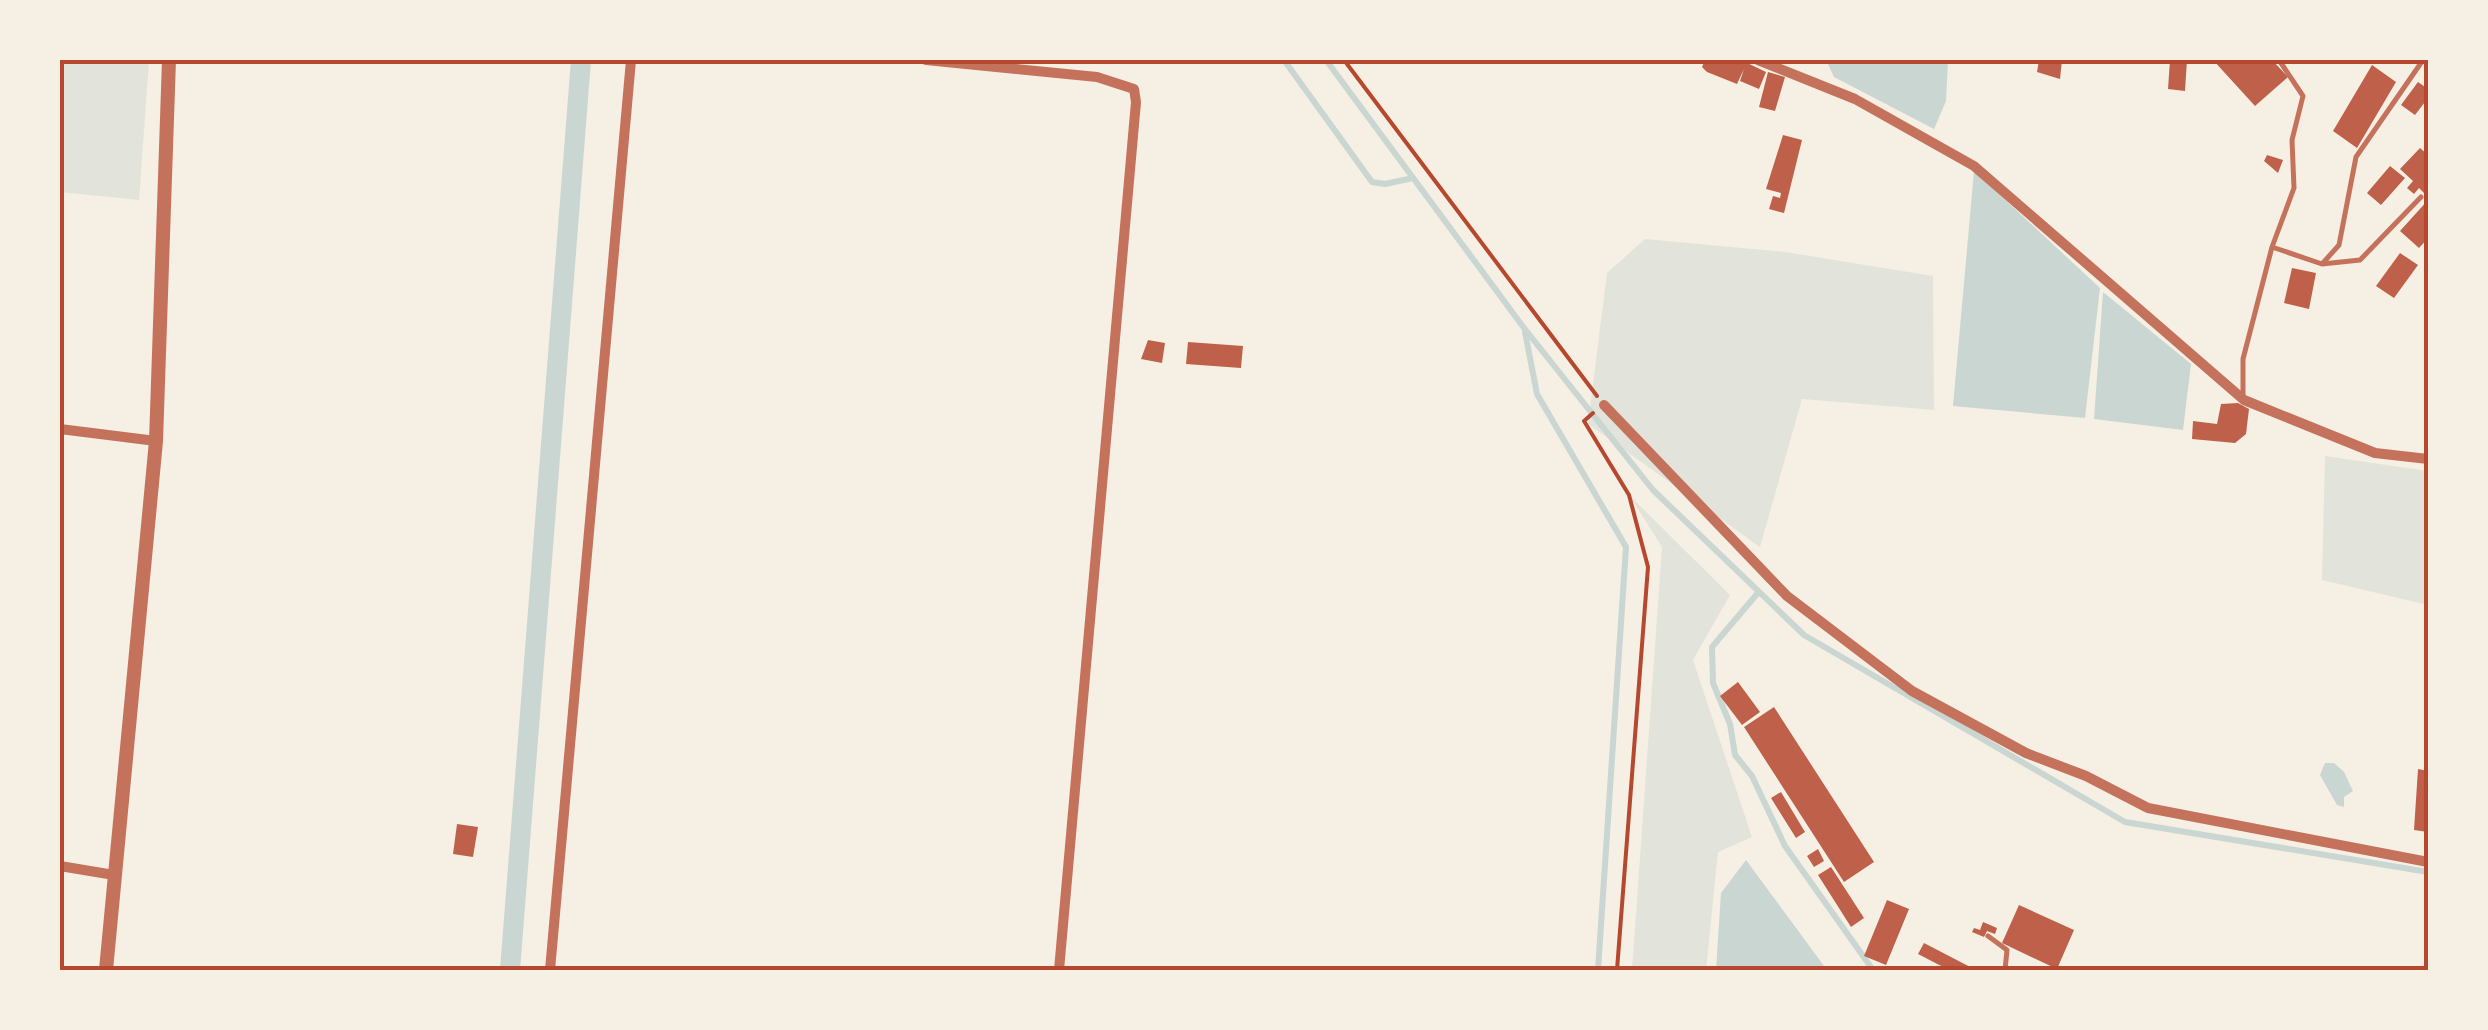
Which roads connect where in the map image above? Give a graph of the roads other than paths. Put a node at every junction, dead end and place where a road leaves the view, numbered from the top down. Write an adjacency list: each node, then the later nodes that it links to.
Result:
1 (168, 60): 13 (street)
2 (631, 60): 20 (street)
3 (926, 60): 21 (street)
4 (1758, 60): 10 (street)
5 (2279, 60): 8 (lane)
6 (2423, 60): 9 (lane)
7 (2421, 197): 9 (lane)
8 (2272, 248): 9 (lane); 10 (lane)
9 (2322, 264)
10 (2244, 400): 14 (street)
11 (1604, 405): 15 (street)
12 (60, 429): 13 (street)
13 (156, 441): 17 (street)
14 (2428, 459)
15 (2428, 862)
16 (60, 866): 17 (street)
17 (114, 875): 19 (street)
18 (1988, 936): 22 (lane)
19 (106, 970)
20 (550, 970)
21 (1059, 970)
22 (2006, 970)

